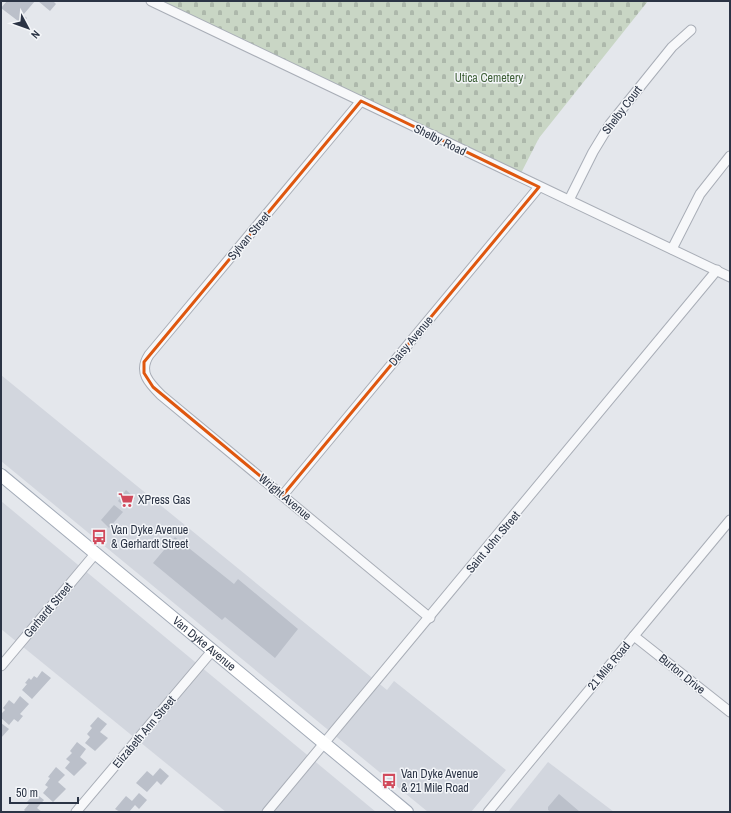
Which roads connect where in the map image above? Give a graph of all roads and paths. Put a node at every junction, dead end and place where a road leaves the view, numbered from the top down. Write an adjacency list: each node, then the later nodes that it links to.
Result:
1 (151, 1): 3 (street, Shelby Road)
2 (690, 30): 6 (street, Shelby Court)
3 (360, 101): 5 (street, Shelby Road); 10 (street, Sylvan Street)
4 (730, 156): 7 (street)
5 (539, 187): 6 (street, Shelby Road); 12 (street, Daisy Avenue)
6 (568, 200): 7 (street, Shelby Road)
7 (672, 249): 8 (street, Shelby Road)
8 (717, 270): 9 (street, Shelby Road); 15 (street, Saint John Street)
9 (730, 277)
10 (144, 373): 12 (street, Wright Avenue)
11 (1, 475): 14 (main road, Van Dyke Avenue)
12 (283, 495): 15 (street, Wright Avenue)
13 (730, 520): 16 (street, 21 Mile Road)
14 (95, 554): 17 (main road, Van Dyke Avenue); 18 (street, Gerhardt Street)
15 (430, 618): 20 (street, Saint John Street)
16 (634, 636): 19 (street, Burton Drive); 24 (street, 21 Mile Road)
17 (212, 651): 20 (main road, Van Dyke Avenue); 21 (street, Elizabeth Ann Street)
18 (1, 666)
19 (730, 712)
20 (325, 743): 22 (street, Saint John Street); 23 (main road, Van Dyke Avenue)
21 (76, 812)
22 (267, 812)
23 (406, 812)
24 (488, 812)

